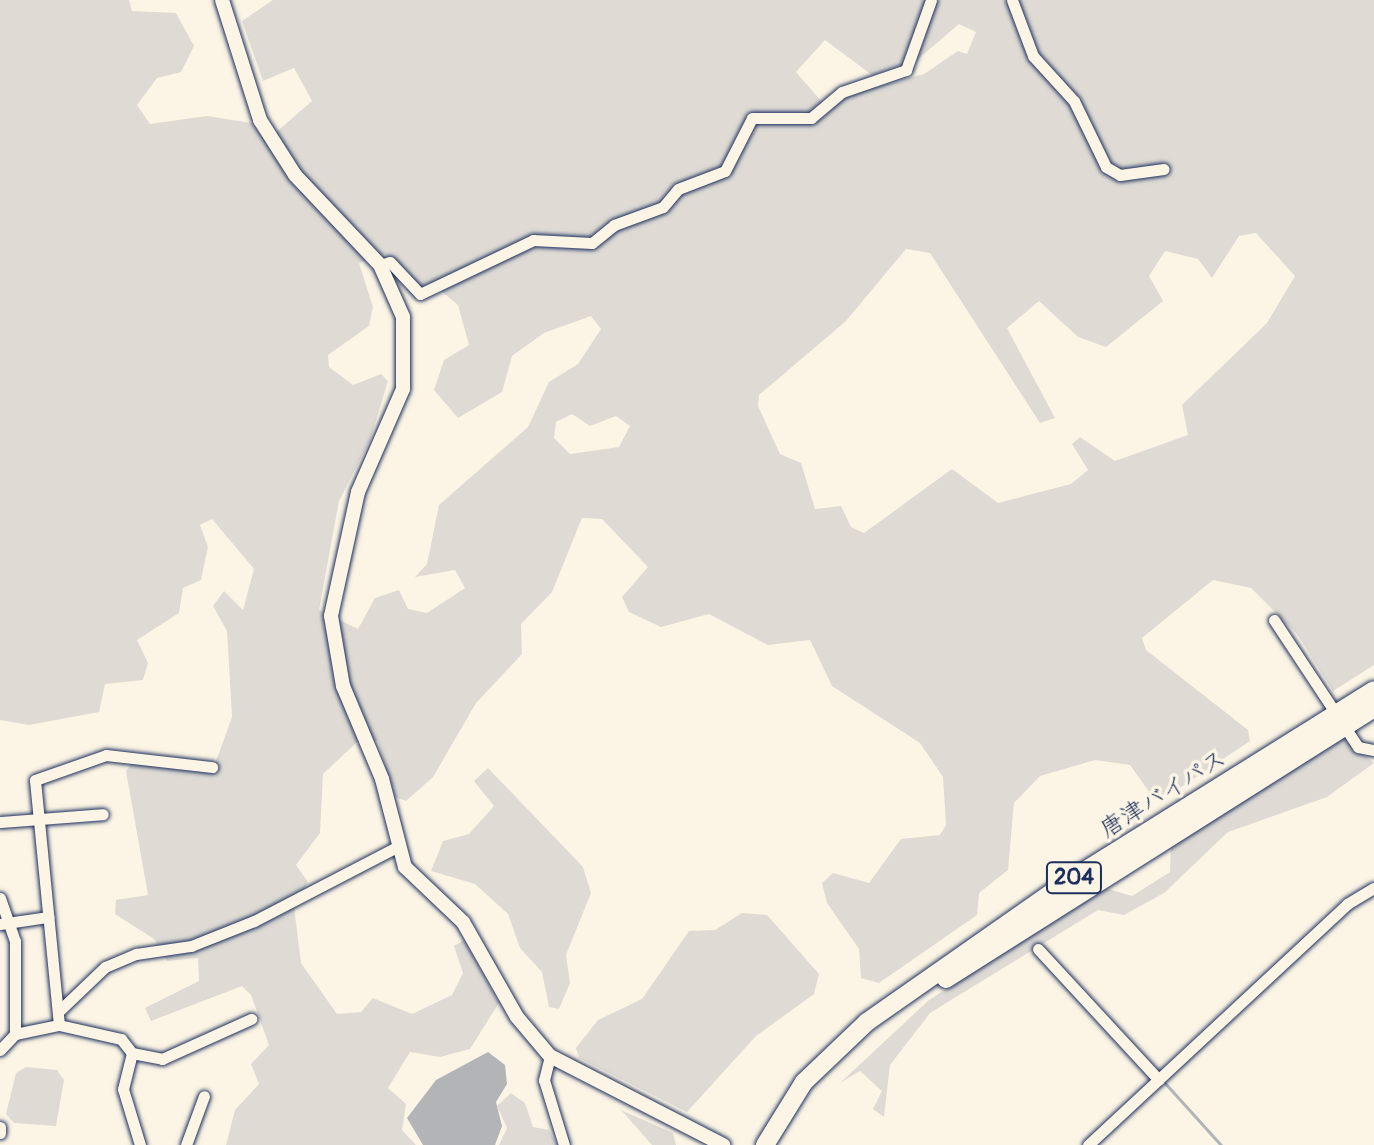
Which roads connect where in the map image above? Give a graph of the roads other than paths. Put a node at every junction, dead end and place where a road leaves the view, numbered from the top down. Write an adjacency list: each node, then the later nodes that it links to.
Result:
1 (222, 0): 5 (street)
2 (931, 0): 5 (street)
3 (1012, 0): 4 (street)
4 (1164, 169)
5 (380, 265): 15 (street)
6 (1274, 620): 9 (street)
7 (1374, 690): 9 (highway, 唐津バイパス / 204)
8 (1374, 708): 9 (highway, 唐津バイパス / 204)
9 (1340, 720): 10 (street); 36 (highway, 唐津バイパス / 204)
10 (1374, 750)
11 (212, 767): 13 (street)
12 (103, 814): 13 (street)
13 (38, 819): 14 (street); 18 (street)
14 (0, 822)
15 (397, 847): 21 (street); 27 (street)
16 (1374, 888): 28 (street)
17 (0, 898): 19 (street)
18 (48, 917): 19 (street); 21 (street)
19 (6, 924): 24 (street)
20 (1038, 949): 28 (street)
21 (59, 1011): 23 (street)
22 (251, 1019): 26 (street)
23 (59, 1025): 24 (street); 26 (street)
24 (15, 1034): 25 (street)
25 (0, 1050)
26 (132, 1053): 32 (street)
27 (550, 1056): 34 (street); 35 (street)
28 (1159, 1080): 37 (street)
29 (204, 1096): 33 (street)
30 (0, 1127): 31 (street)
31 (0, 1133)
32 (140, 1145)
33 (186, 1145)
34 (564, 1145)
35 (723, 1145)
36 (765, 1145)
37 (1088, 1145)

